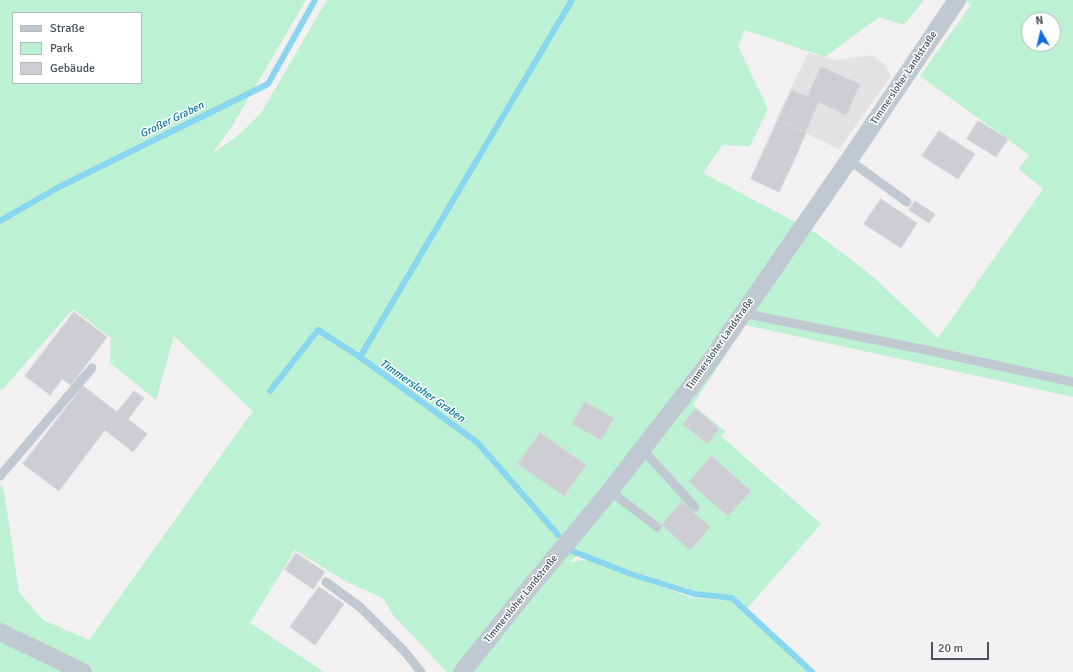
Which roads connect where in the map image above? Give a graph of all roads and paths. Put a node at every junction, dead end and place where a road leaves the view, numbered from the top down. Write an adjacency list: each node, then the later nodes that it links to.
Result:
1 (956, 0): 2 (street, Timmersloher Landstraße)
2 (848, 160): 3 (lane); 4 (street, Timmersloher Landstraße)
3 (907, 202)
4 (742, 313): 6 (lane); 7 (street, Timmersloher Landstraße)
5 (92, 368): 8 (lane)
6 (1073, 382)
7 (642, 449): 9 (street, Timmersloher Landstraße); 10 (lane)
8 (0, 476)
9 (610, 491): 11 (lane); 16 (street, Timmersloher Landstraße)
10 (695, 507)
11 (657, 527)
12 (326, 582): 15 (lane)
13 (0, 632): 14 (street)
14 (83, 672)
15 (421, 672)
16 (462, 672)

